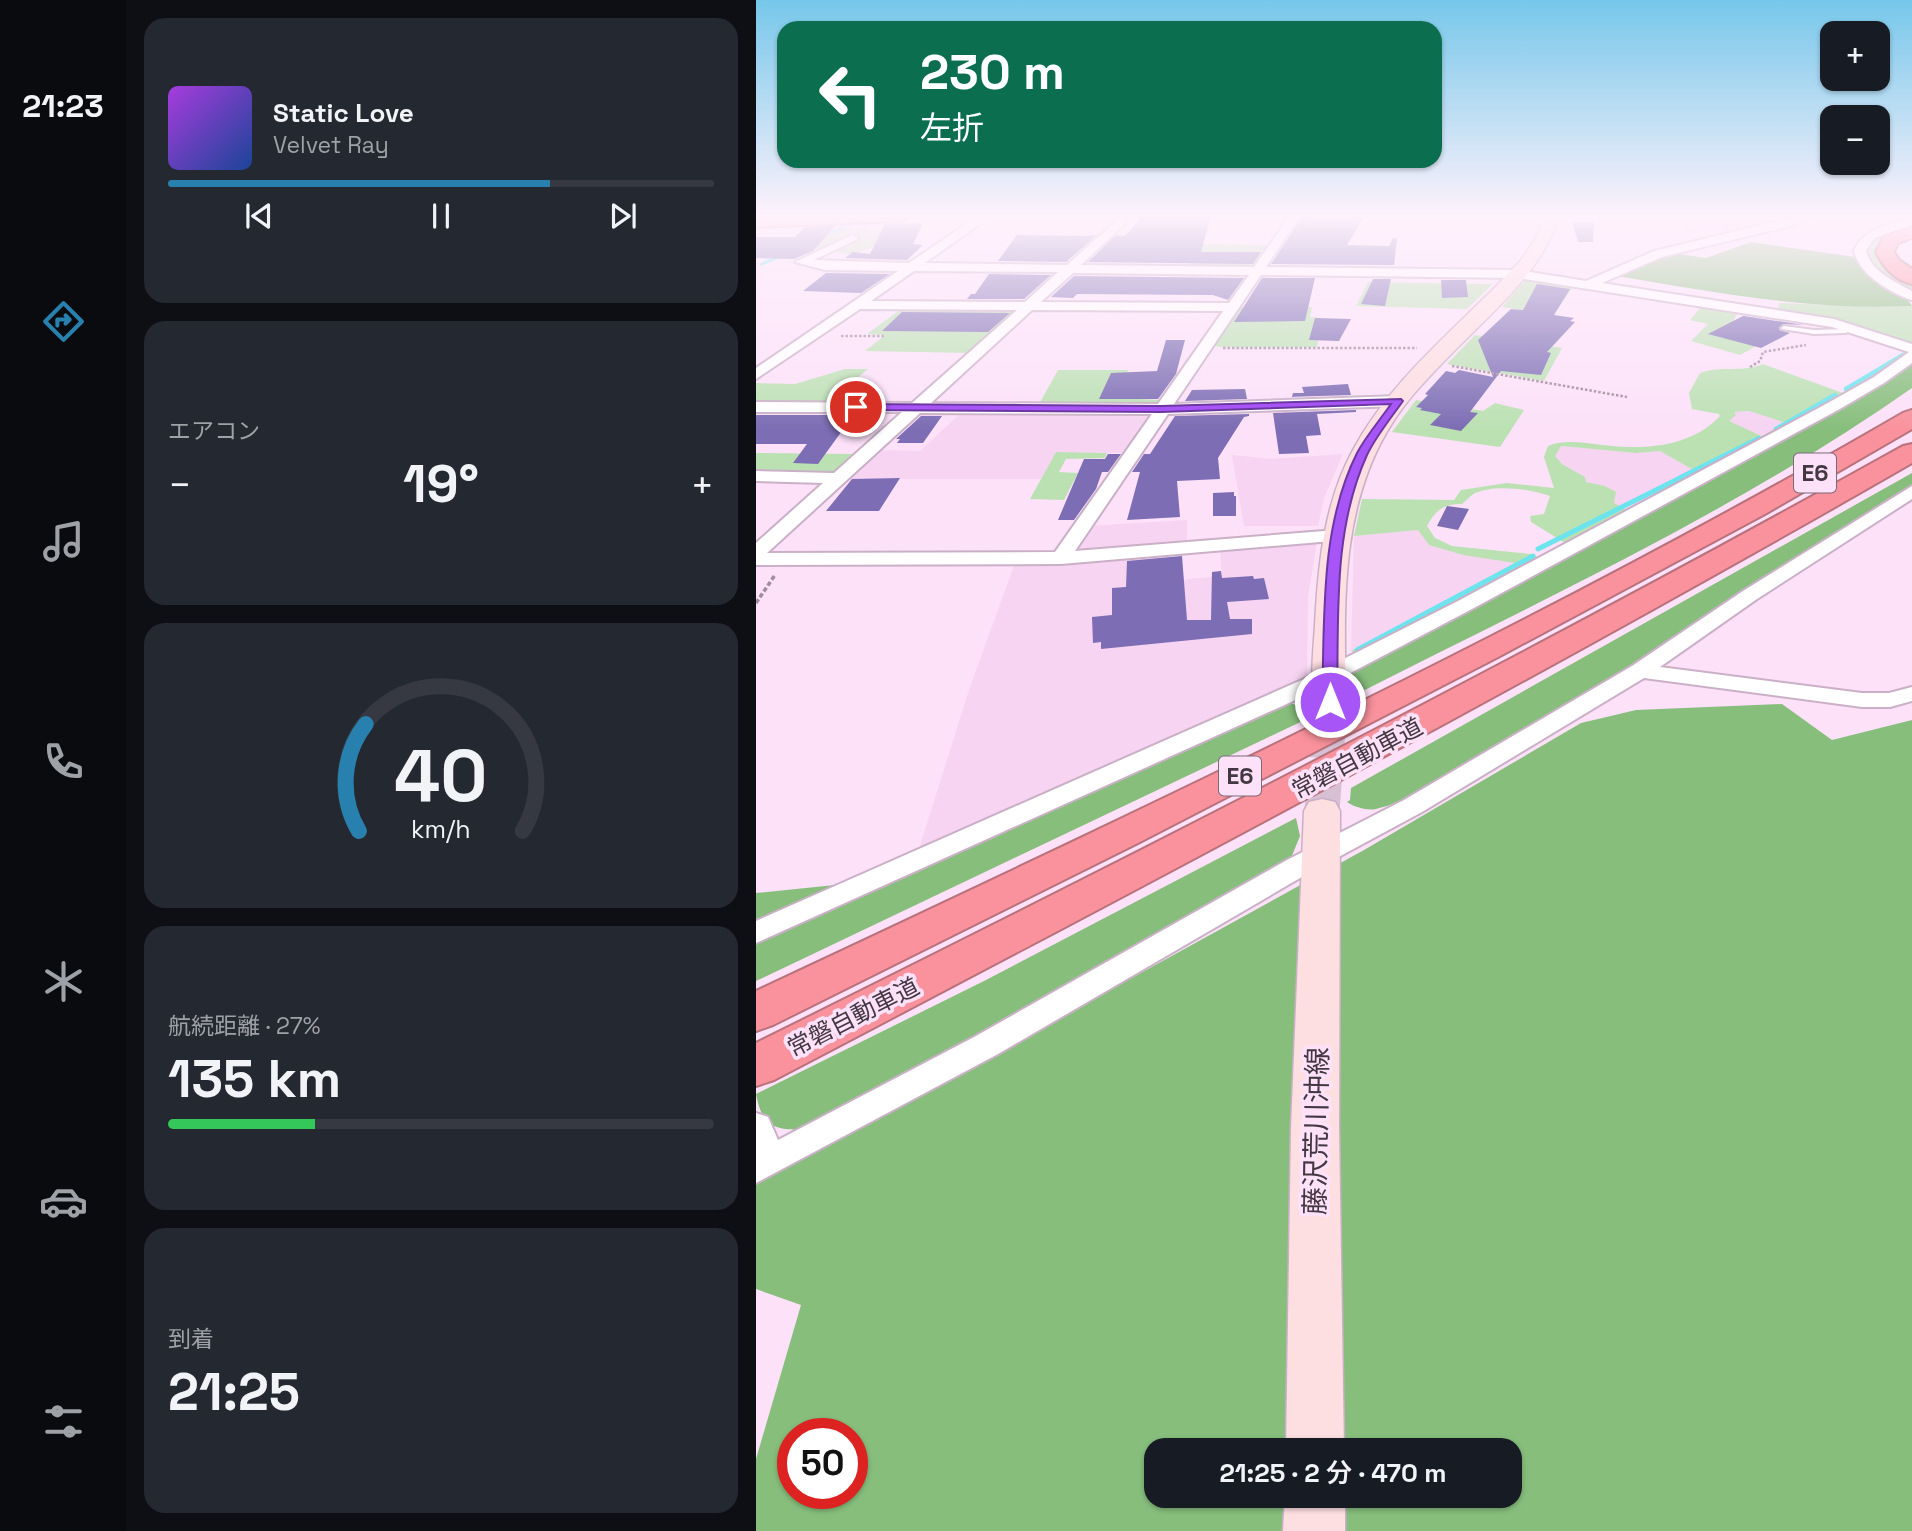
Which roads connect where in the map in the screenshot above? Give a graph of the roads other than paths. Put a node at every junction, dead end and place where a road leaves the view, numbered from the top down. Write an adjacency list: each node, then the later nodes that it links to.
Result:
1 (881, 287): 6 (street)
2 (1050, 287): 7 (street)
3 (1247, 287): 8 (street)
4 (1505, 287): 15 (main road)
5 (1604, 287): 11 (street)
6 (857, 304): 7 (street); 13 (street)
7 (1029, 306): 8 (street); 17 (street)
8 (1233, 307): 18 (street)
9 (1784, 328): 10 (lane)
10 (1846, 331)
11 (1912, 349)
12 (1912, 356): 30 (street)
13 (757, 374)
14 (1912, 398): 24 (highway)
15 (1398, 401): 18 (street); 25 (main road)
16 (756, 407): 17 (street)
17 (915, 408): 18 (street); 22 (street)
18 (1161, 409): 27 (street)
19 (1912, 418): 24 (highway, 常磐自動車道 / E6)
20 (1912, 452): 36 (highway, 常磐自動車道 / E6)
21 (756, 477): 22 (street)
22 (838, 478): 26 (street)
23 (1912, 491): 29 (street)
24 (1718, 528): 35 (highway, 常磐自動車道 / E6)
25 (1337, 536): 27 (street); 30 (main road)
26 (756, 553)
27 (1061, 558): 28 (street)
28 (756, 559)
29 (1640, 671): 31 (street); 33 (street)
30 (1330, 675): 32 (main road); 34 (street)
31 (1912, 694)
32 (1330, 702)
33 (1321, 832): 38 (street); 39 (main road, 藤沢荒川沖線)
34 (756, 933)
35 (756, 1012)
36 (756, 1066)
37 (756, 1127): 38 (street)
38 (763, 1164)
39 (1315, 1438)
40 (1314, 1508): 41 (main road)
41 (1314, 1531)

